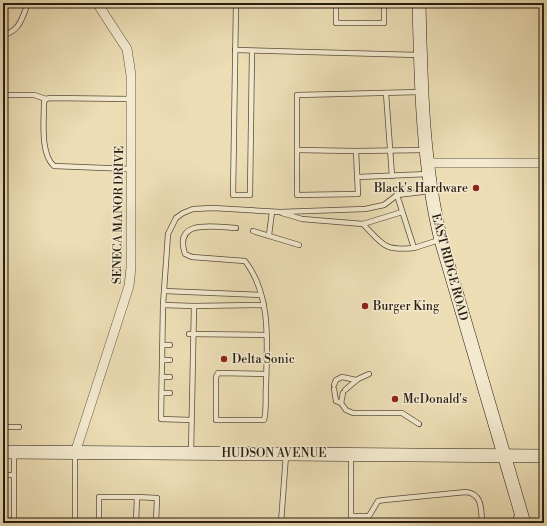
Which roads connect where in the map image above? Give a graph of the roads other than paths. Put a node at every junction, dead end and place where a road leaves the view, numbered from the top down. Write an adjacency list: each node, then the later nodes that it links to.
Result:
1 (28, 3): 9 (lane)
2 (34, 3): 3 (lane)
3 (72, 3)
4 (97, 3): 17 (street, SENECA MANOR DRIVE)
5 (236, 3): 10 (lane)
6 (336, 3): 7 (lane)
7 (384, 3)
8 (419, 3): 12 (main road, EAST RIDGE ROAD)
9 (3, 35)
10 (235, 50): 11 (lane); 11 (lane)
11 (252, 51): 12 (lane)
12 (420, 55): 13 (main road, EAST RIDGE ROAD)
13 (420, 92): 14 (lane); 21 (main road, EAST RIDGE ROAD)
14 (386, 93): 18 (lane); 20 (lane)
15 (3, 95): 16 (lane)
16 (46, 99): 17 (lane); 23 (lane)
17 (131, 99): 23 (street, SENECA MANOR DRIVE)
18 (297, 150): 19 (lane); 25 (lane)
19 (356, 151): 20 (lane); 25 (lane)
20 (390, 151): 21 (lane); 24 (lane)
21 (426, 162): 22 (street); 24 (lane); 26 (main road, EAST RIDGE ROAD)
22 (544, 163)
23 (131, 169): 64 (street, SENECA MANOR DRIVE)
24 (392, 176): 25 (lane)
25 (358, 177)
26 (430, 191): 27 (lane); 35 (main road, EAST RIDGE ROAD)
27 (397, 195): 29 (lane); 30 (lane)
28 (272, 212): 29 (lane); 34 (lane); 38 (lane)
29 (280, 212): 31 (lane)
30 (402, 212): 31 (lane); 37 (lane)
31 (364, 224): 37 (lane)
32 (236, 228): 39 (lane)
33 (253, 231): 34 (lane)
34 (269, 235): 36 (lane)
35 (440, 240): 37 (lane); 68 (main road, EAST RIDGE ROAD)
36 (299, 245)
37 (414, 248)
38 (164, 291): 39 (lane); 40 (lane)
39 (260, 295): 41 (lane)
40 (163, 305): 42 (lane); 43 (lane)
41 (264, 305): 42 (lane); 46 (lane)
42 (194, 306): 45 (lane)
43 (163, 332): 44 (lane); 47 (lane)
44 (170, 333)
45 (191, 334): 46 (lane); 59 (lane)
46 (266, 335): 51 (lane)
47 (163, 345): 48 (lane); 49 (lane)
48 (170, 345)
49 (162, 360): 50 (lane); 53 (lane)
50 (170, 360)
51 (266, 374): 51 (lane)
52 (369, 374): 55 (lane)
53 (162, 377): 54 (lane); 56 (lane)
54 (170, 377)
55 (356, 380): 58 (lane); 58 (lane)
56 (162, 393): 57 (lane); 59 (lane)
57 (170, 393)
58 (341, 403): 60 (lane)
59 (191, 420): 65 (lane)
60 (419, 424)
61 (3, 427): 62 (lane)
62 (19, 427)
63 (8, 452): 64 (main road, HUDSON AVENUE); 71 (lane)
64 (75, 453): 65 (main road, HUDSON AVENUE); 76 (lane)
65 (191, 453): 66 (main road, HUDSON AVENUE)
66 (286, 453): 67 (main road, HUDSON AVENUE); 80 (lane)
67 (351, 453): 68 (main road, HUDSON AVENUE); 74 (lane)
68 (503, 455): 69 (main road, HUDSON AVENUE); 73 (main road, EAST RIDGE ROAD)
69 (544, 456)
70 (3, 475): 71 (lane)
71 (14, 475): 75 (lane)
72 (136, 498): 77 (lane); 78 (lane); 79 (lane)
73 (518, 503): 83 (lane); 84 (main road, EAST RIDGE ROAD)
74 (350, 516): 81 (lane); 82 (lane)
75 (6, 523)
76 (75, 523)
77 (99, 523)
78 (136, 523)
79 (156, 523)
80 (281, 523)
81 (350, 523)
82 (482, 523)
83 (514, 523)
84 (524, 523)

